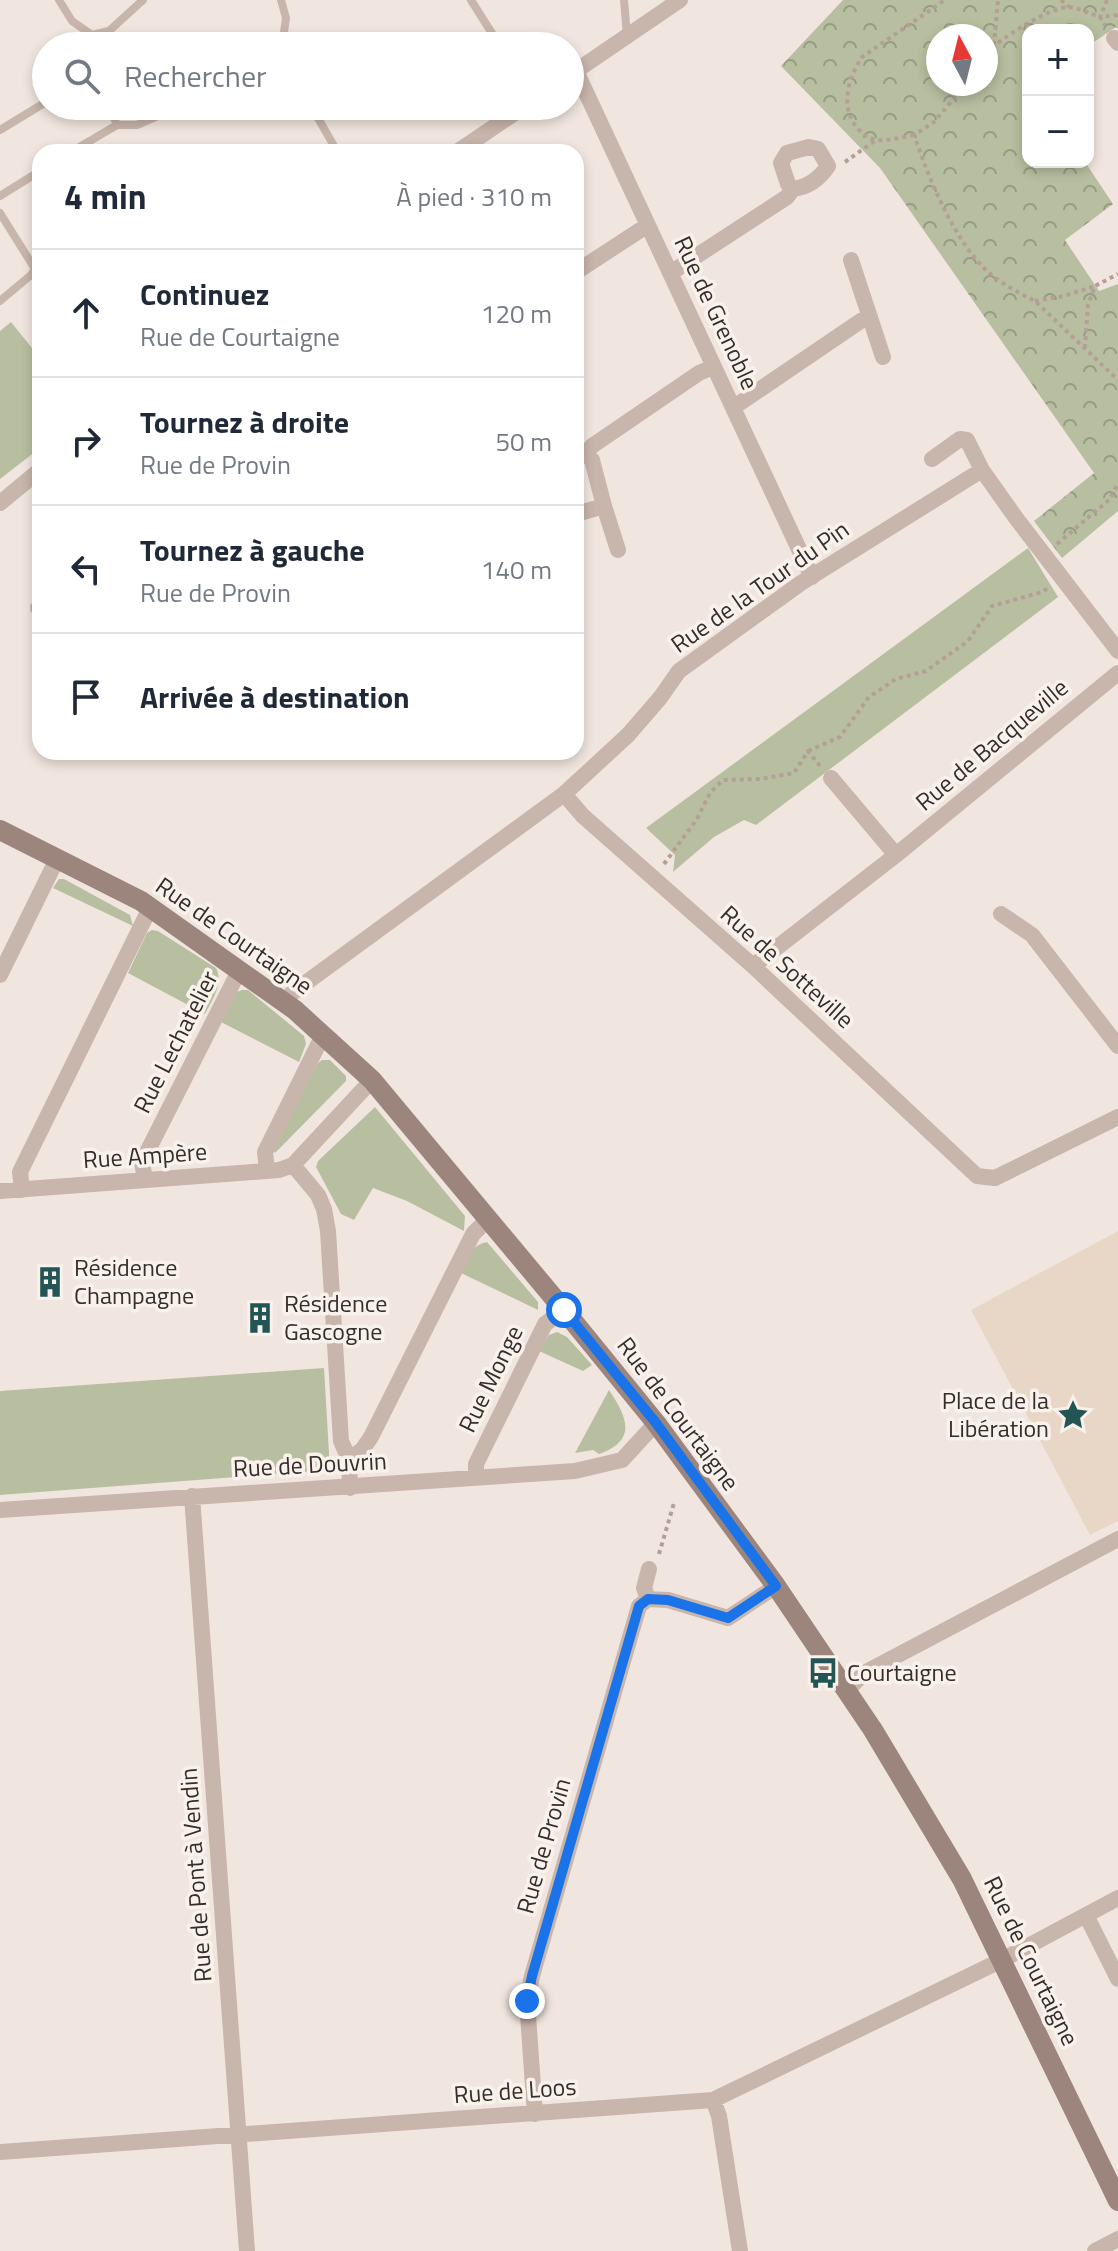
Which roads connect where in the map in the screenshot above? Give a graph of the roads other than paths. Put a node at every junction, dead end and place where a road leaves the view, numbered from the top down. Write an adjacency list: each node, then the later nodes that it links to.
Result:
1 (59, 0): 7 (lane)
2 (143, 0): 8 (lane)
3 (281, 0): 9 (lane)
4 (471, 0): 10 (lane)
5 (624, 0): 11 (lane)
6 (680, 0): 11 (street)
7 (88, 32)
8 (105, 32)
9 (284, 32)
10 (491, 32)
11 (627, 37): 12 (street)
12 (584, 66)
13 (584, 95): 28 (street, Rue de Grenoble)
14 (32, 111): 20 (lane)
15 (115, 120): 19 (lane)
16 (149, 120): 19 (lane)
17 (319, 120): 22 (lane)
18 (504, 120): 23 (street)
19 (117, 125): 21 (lane)
20 (0, 130)
21 (85, 144)
22 (333, 144)
23 (469, 144)
24 (32, 176): 26 (lane)
25 (793, 189): 25 (street); 32 (street)
26 (0, 196)
27 (0, 213): 30 (lane)
28 (648, 225): 31 (street); 32 (street, Rue de Grenoble)
29 (851, 260): 35 (street)
30 (32, 261)
31 (584, 267)
32 (672, 272): 37 (street, Rue de Grenoble)
33 (32, 274): 34 (lane)
34 (0, 301)
35 (868, 316): 36 (street); 38 (street)
36 (883, 357)
37 (713, 367): 38 (street, Rue de Grenoble); 39 (street)
38 (734, 407): 48 (street, Rue de Grenoble)
39 (584, 452)
40 (584, 456): 45 (street)
41 (932, 459): 42 (street)
42 (982, 470): 48 (street, Rue de la Tour du Pin); 49 (street)
43 (32, 477): 44 (street)
44 (0, 503)
45 (604, 506): 46 (street); 47 (street)
46 (584, 512)
47 (618, 550)
48 (812, 577): 53 (street, Rue de la Tour du Pin)
49 (1112, 632): 50 (street)
50 (1118, 651)
51 (1118, 673): 55 (street, Rue de Bacqueville)
52 (831, 778): 55 (street)
53 (564, 794): 59 (street, Rue de Sotteville); 62 (street, Rue de la Tour du Pin)
54 (0, 830): 56 (street, Rue de Courtaigne)
55 (896, 855): 59 (street, Rue de Bacqueville)
56 (57, 859): 57 (street, Rue de Courtaigne); 61 (street)
57 (150, 908): 60 (street, Rue de Courtaigne); 70 (street)
58 (1001, 914): 64 (street)
59 (753, 966): 66 (street, Rue de Sotteville)
60 (239, 971): 62 (street, Rue de Courtaigne); 69 (street, Rue Lechatelier)
61 (0, 975)
62 (284, 1002): 63 (street, Rue de Courtaigne)
63 (323, 1035): 65 (street, Rue de Courtaigne); 68 (street)
64 (1118, 1046)
65 (372, 1080): 67 (street); 72 (street, Rue de Courtaigne)
66 (1118, 1117)
67 (293, 1165): 68 (street, Rue Ampère); 75 (street)
68 (267, 1171): 69 (street, Rue Ampère)
69 (145, 1180): 70 (street, Rue Ampère)
70 (22, 1190): 71 (street, Rue Ampère)
71 (0, 1191)
72 (487, 1220): 73 (street, Rue de Courtaigne); 75 (street)
73 (564, 1310): 74 (street, Rue de Courtaigne); 76 (street, Rue Monge)
74 (656, 1423): 76 (street, Rue de Douvrin); 82 (street, Rue de Courtaigne)
75 (349, 1459): 77 (street)
76 (476, 1478): 77 (street, Rue de Douvrin)
77 (350, 1488): 78 (street, Rue de Douvrin)
78 (192, 1496): 79 (street, Rue de Douvrin); 91 (street, Rue de Pont à Vendin)
79 (0, 1510)
80 (1118, 1539): 84 (street)
81 (649, 1569): 83 (street, Rue de Provin)
82 (776, 1586): 83 (street); 84 (street, Rue de Courtaigne)
83 (648, 1599): 90 (street, Rue de Provin)
84 (847, 1690): 87 (street, Rue de Courtaigne)
85 (1118, 1898): 86 (street, Rue de Loos)
86 (1086, 1915): 87 (street, Rue de Loos); 88 (street)
87 (1002, 1960): 89 (street, Rue de Loos); 93 (street, Rue de Courtaigne)
88 (1118, 1979)
89 (713, 2100): 90 (street, Rue de Loos); 96 (street)
90 (535, 2114): 91 (street, Rue de Loos)
91 (238, 2135): 92 (street, Rue de Loos); 95 (street, Rue de Pont à Vendin)
92 (0, 2152)
93 (1118, 2201)
94 (1118, 2239): 97 (street)
95 (247, 2251)
96 (740, 2251)
97 (1095, 2251)

